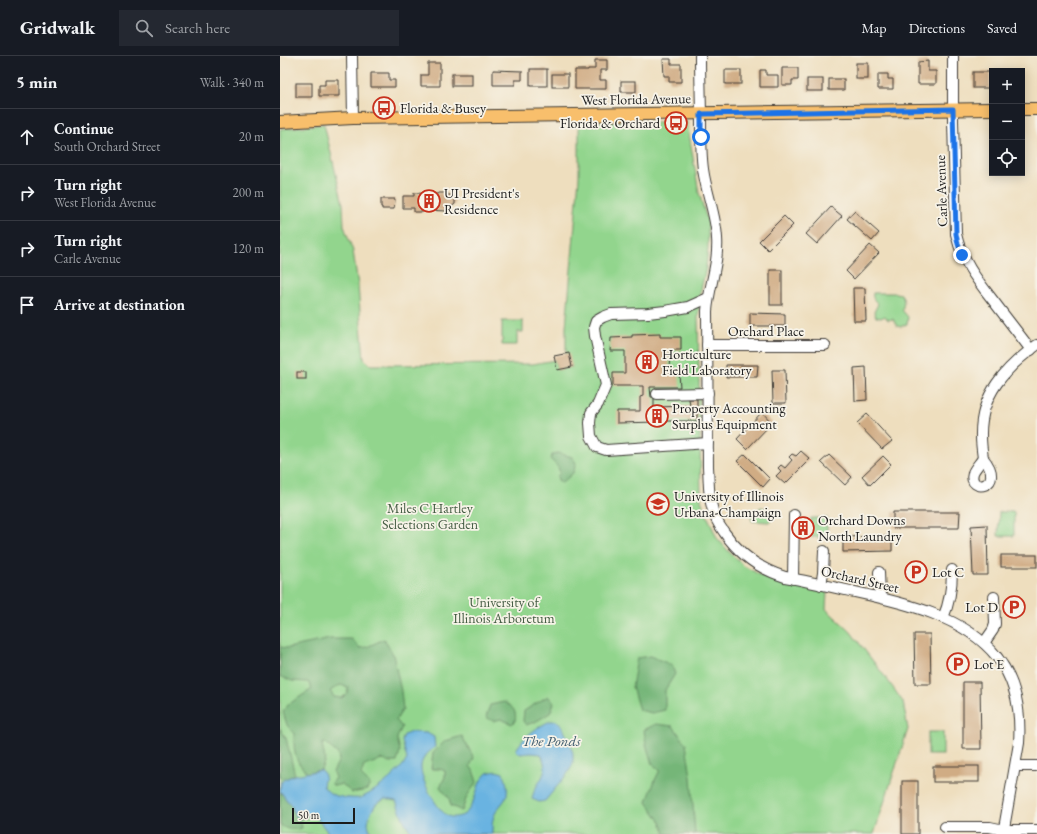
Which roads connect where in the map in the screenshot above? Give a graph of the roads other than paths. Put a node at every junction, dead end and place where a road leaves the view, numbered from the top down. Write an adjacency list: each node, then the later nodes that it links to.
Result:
1 (352, 56): 9 (street)
2 (700, 56): 8 (street, Orchard Street)
3 (953, 56): 4 (street, Carle Avenue)
4 (953, 109): 5 (main road, West Florida Avenue); 8 (main road, West Florida Avenue); 14 (street, Carle Avenue)
5 (989, 109)
6 (1025, 109): 7 (main road)
7 (1037, 109)
8 (701, 114): 9 (main road, West Florida Avenue); 11 (street, Orchard Street)
9 (354, 118): 10 (main road, West Florida Avenue)
10 (280, 122)
11 (708, 298): 12 (street, Orchard Street); 17 (street)
12 (707, 345): 13 (street, Orchard Place); 15 (street, Orchard Street)
13 (825, 345)
14 (1034, 348): 18 (street)
15 (708, 393): 16 (street); 17 (street, Orchard Street)
16 (656, 394)
17 (708, 443): 23 (street, Orchard Street)
18 (983, 458)
19 (794, 516): 23 (street)
20 (824, 551): 24 (street)
21 (952, 570): 27 (street)
22 (879, 572): 26 (street)
23 (793, 578): 24 (street, Orchard Street)
24 (821, 585): 26 (street, Orchard Street)
25 (994, 596): 28 (street)
26 (880, 597): 27 (street, Orchard Street)
27 (944, 618): 28 (street, Orchard Street)
28 (984, 643): 29 (street, Orchard Street)
29 (1016, 766): 30 (street); 33 (street, Orchard Street)
30 (1037, 766)
31 (944, 827): 33 (street)
32 (1037, 830): 33 (street)
33 (1004, 832)

